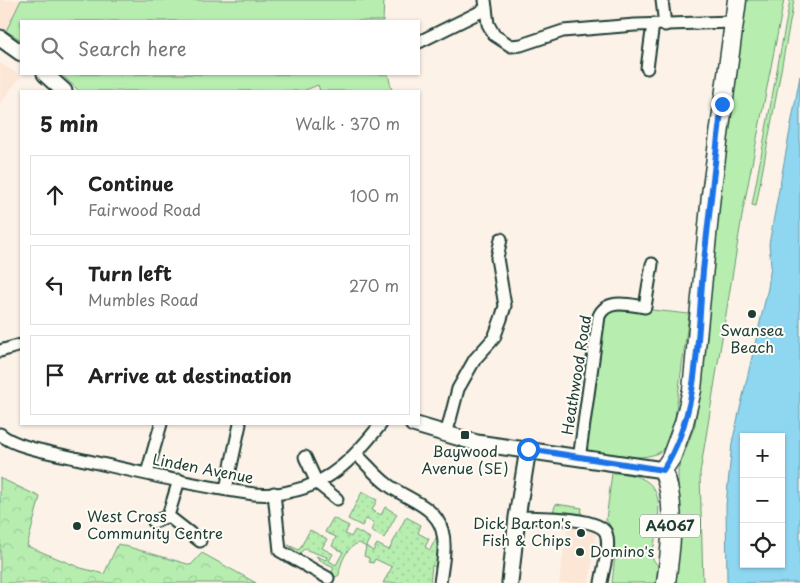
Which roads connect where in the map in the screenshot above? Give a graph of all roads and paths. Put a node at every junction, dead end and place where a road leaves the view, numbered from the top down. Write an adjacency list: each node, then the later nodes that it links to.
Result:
1 (662, 0): 5 (street)
2 (736, 0): 4 (main road)
3 (486, 5): 5 (street); 7 (street)
4 (734, 22): 5 (street); 26 (main road)
5 (659, 24): 9 (street)
6 (0, 38): 8 (street)
7 (420, 41)
8 (20, 52)
9 (647, 68)
10 (47, 75): 11 (street)
11 (63, 90)
12 (500, 240): 21 (street)
13 (652, 264): 25 (street, Heathwood Road)
14 (20, 345): 15 (street)
15 (0, 351)
16 (161, 425): 27 (street)
17 (240, 425): 30 (street)
18 (380, 425): 23 (street, Linden Avenue)
19 (417, 425): 21 (street)
20 (0, 434): 27 (street, Linden Avenue)
21 (446, 435): 22 (street)
22 (528, 449): 25 (street); 34 (street)
23 (357, 455): 29 (street, Linden Avenue); 38 (street)
24 (305, 457): 29 (street)
25 (579, 458): 26 (street)
26 (663, 470): 41 (main road, A4067)
27 (147, 473): 28 (street, Linden Avenue)
28 (179, 480): 30 (street, Linden Avenue); 33 (street)
29 (317, 483): 31 (street, Linden Avenue); 32 (street)
30 (226, 489): 31 (street, Linden Avenue)
31 (274, 494): 37 (street)
32 (337, 499)
33 (168, 516): 35 (street); 36 (street)
34 (517, 517): 39 (street); 40 (street)
35 (154, 522)
36 (200, 541)
37 (328, 578)
38 (440, 583)
39 (510, 583)
40 (601, 583)
41 (666, 583)

